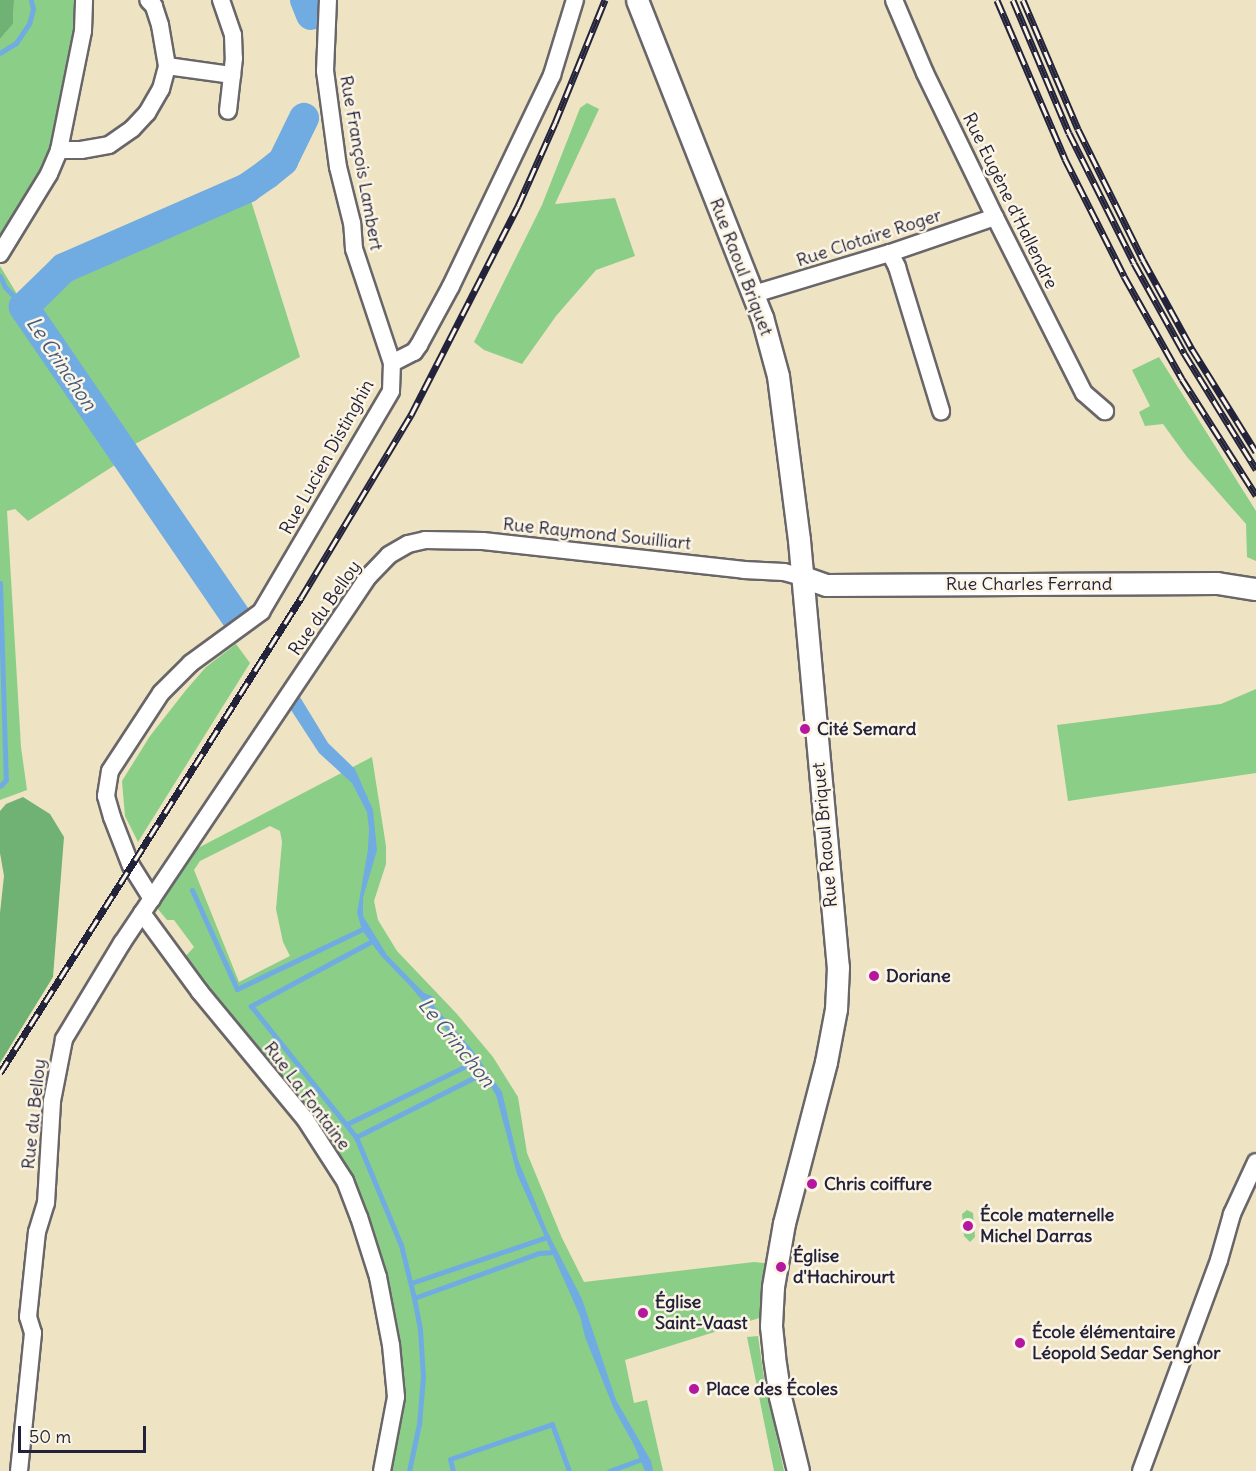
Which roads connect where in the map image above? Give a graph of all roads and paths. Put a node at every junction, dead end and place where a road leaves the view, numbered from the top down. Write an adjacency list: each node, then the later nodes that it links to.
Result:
1 (84, 0): 11 (street)
2 (148, 0): 8 (street)
3 (221, 0): 9 (street)
4 (328, 0): 16 (street, Rue François Lambert)
5 (575, 0): 16 (street, Rue Lucien Distinghin)
6 (637, 0): 15 (street, Rue Raoul Briquet)
7 (894, 0): 12 (street, Rue Eugène d'Hallendre)
8 (167, 66): 9 (street); 11 (street)
9 (232, 75): 10 (street)
10 (228, 111)
11 (59, 150): 14 (street)
12 (995, 217): 13 (street, Rue Clotaire Roger); 18 (street, Rue Eugène d'Hallendre)
13 (890, 253): 15 (street, Rue Clotaire Roger); 17 (street)
14 (0, 254)
15 (754, 294): 20 (street, Rue Raoul Briquet)
16 (392, 363): 22 (street, Rue Lucien Distinghin)
17 (941, 411)
18 (1105, 411)
19 (389, 555): 20 (street, Rue Raymond Souilliart); 22 (street, Rue du Belloy)
20 (803, 577): 21 (street, Rue Charles Ferrand); 27 (street, Rue Raoul Briquet)
21 (1256, 589)
22 (152, 899): 23 (street, Rue du Belloy)
23 (142, 913): 25 (street, Rue du Belloy); 26 (street, Rue La Fontaine)
24 (1256, 1162): 28 (street)
25 (19, 1471)
26 (382, 1471)
27 (798, 1471)
28 (1140, 1471)

